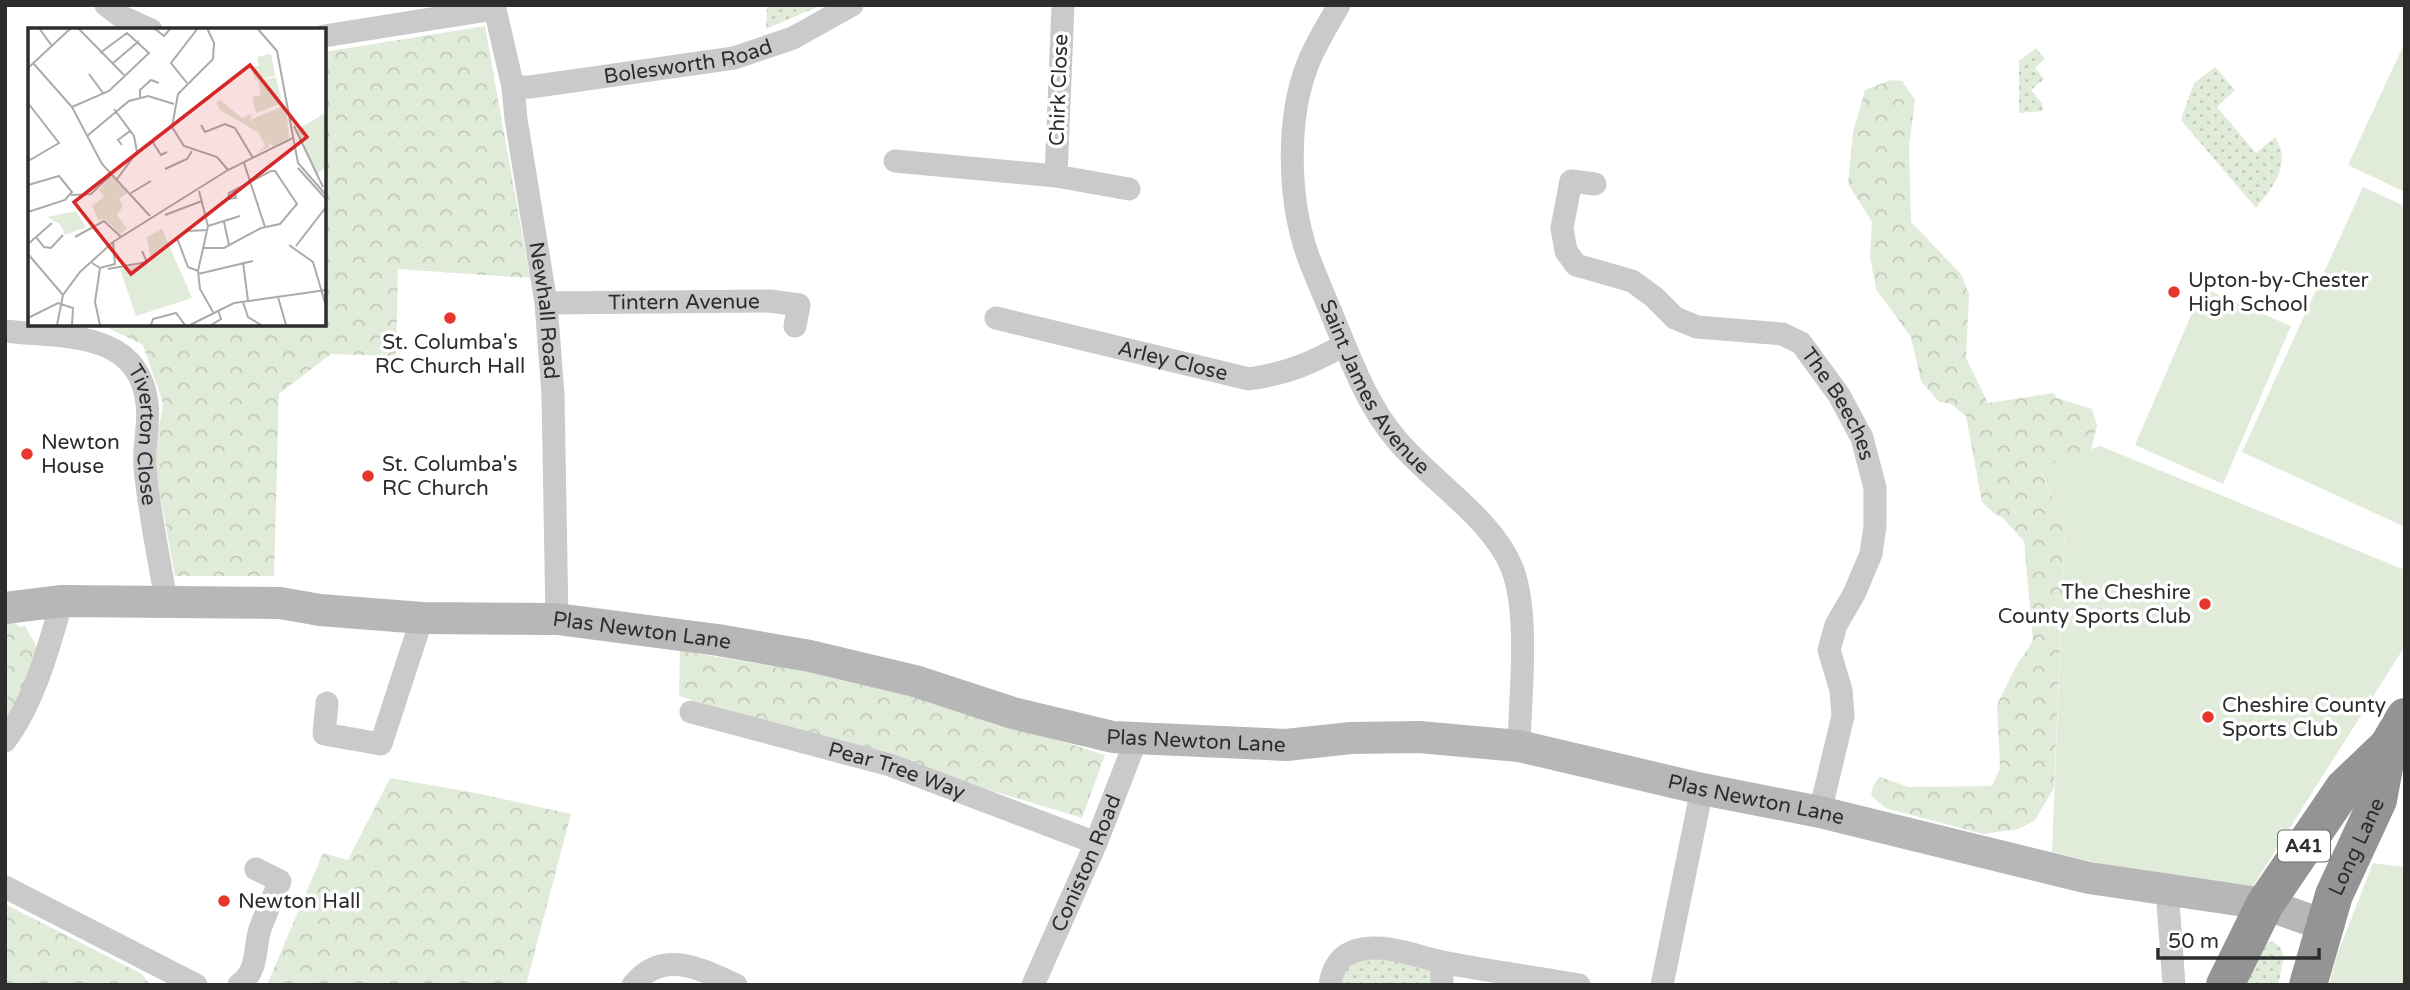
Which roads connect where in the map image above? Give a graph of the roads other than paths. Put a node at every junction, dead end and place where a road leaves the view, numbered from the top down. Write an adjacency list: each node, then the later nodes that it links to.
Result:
1 (106, 5): 7 (street)
2 (852, 5): 9 (street, Bolesworth Road)
3 (1063, 5): 11 (street, Chirk Close)
4 (1339, 5): 19 (street, Saint James Avenue)
5 (494, 7): 6 (street); 9 (street, Newhall Road)
6 (379, 16): 8 (street)
7 (146, 28)
8 (326, 35)
9 (513, 87): 14 (street, Newhall Road)
10 (895, 161): 11 (street, Chirk Close)
11 (1056, 176): 13 (street, Chirk Close)
12 (1595, 184): 32 (street, The Beeches)
13 (1129, 189)
14 (546, 303): 16 (street, Tintern Avenue); 24 (street, Newhall Road)
15 (996, 318): 19 (street, Arley Close)
16 (795, 327)
17 (49, 330): 18 (street, Tiverton Close); 21 (street, Tiverton Close)
18 (5, 331)
19 (1344, 345): 30 (street, Saint James Avenue)
20 (62, 601): 21 (street, Plas Newton Lane); 22 (street, Plas Newton Lane); 29 (street)
21 (166, 601): 23 (street, Plas Newton Lane)
22 (5, 608)
23 (422, 618): 24 (street, Plas Newton Lane); 25 (street)
24 (557, 619): 28 (street, Plas Newton Lane)
25 (327, 703)
26 (691, 712): 33 (street, Pear Tree Way)
27 (2396, 732): 37 (highway, Long Lane / A41); 38 (highway, Long Lane / A41)
28 (1136, 740): 30 (street, Plas Newton Lane); 33 (street, Coniston Road)
29 (5, 741)
30 (1519, 746): 31 (street, Plas Newton Lane)
31 (1702, 789): 32 (street, Plas Newton Lane); 47 (street)
32 (1820, 812): 36 (street, Plas Newton Lane)
33 (1096, 843): 44 (street, Coniston Road)
34 (256, 869): 41 (street)
35 (5, 887): 40 (street)
36 (2167, 890): 37 (street, Plas Newton Lane); 48 (street)
37 (2265, 904): 38 (street, Plas Newton Lane); 49 (highway, Long Lane / A41)
38 (2324, 925): 50 (highway, Long Lane / A41)
39 (1442, 973): 45 (street); 46 (street)
40 (197, 985)
41 (239, 985)
42 (633, 985): 43 (street)
43 (736, 985)
44 (1033, 985)
45 (1330, 985)
46 (1579, 985)
47 (1662, 985)
48 (2174, 985)
49 (2225, 985)
50 (2308, 985)

